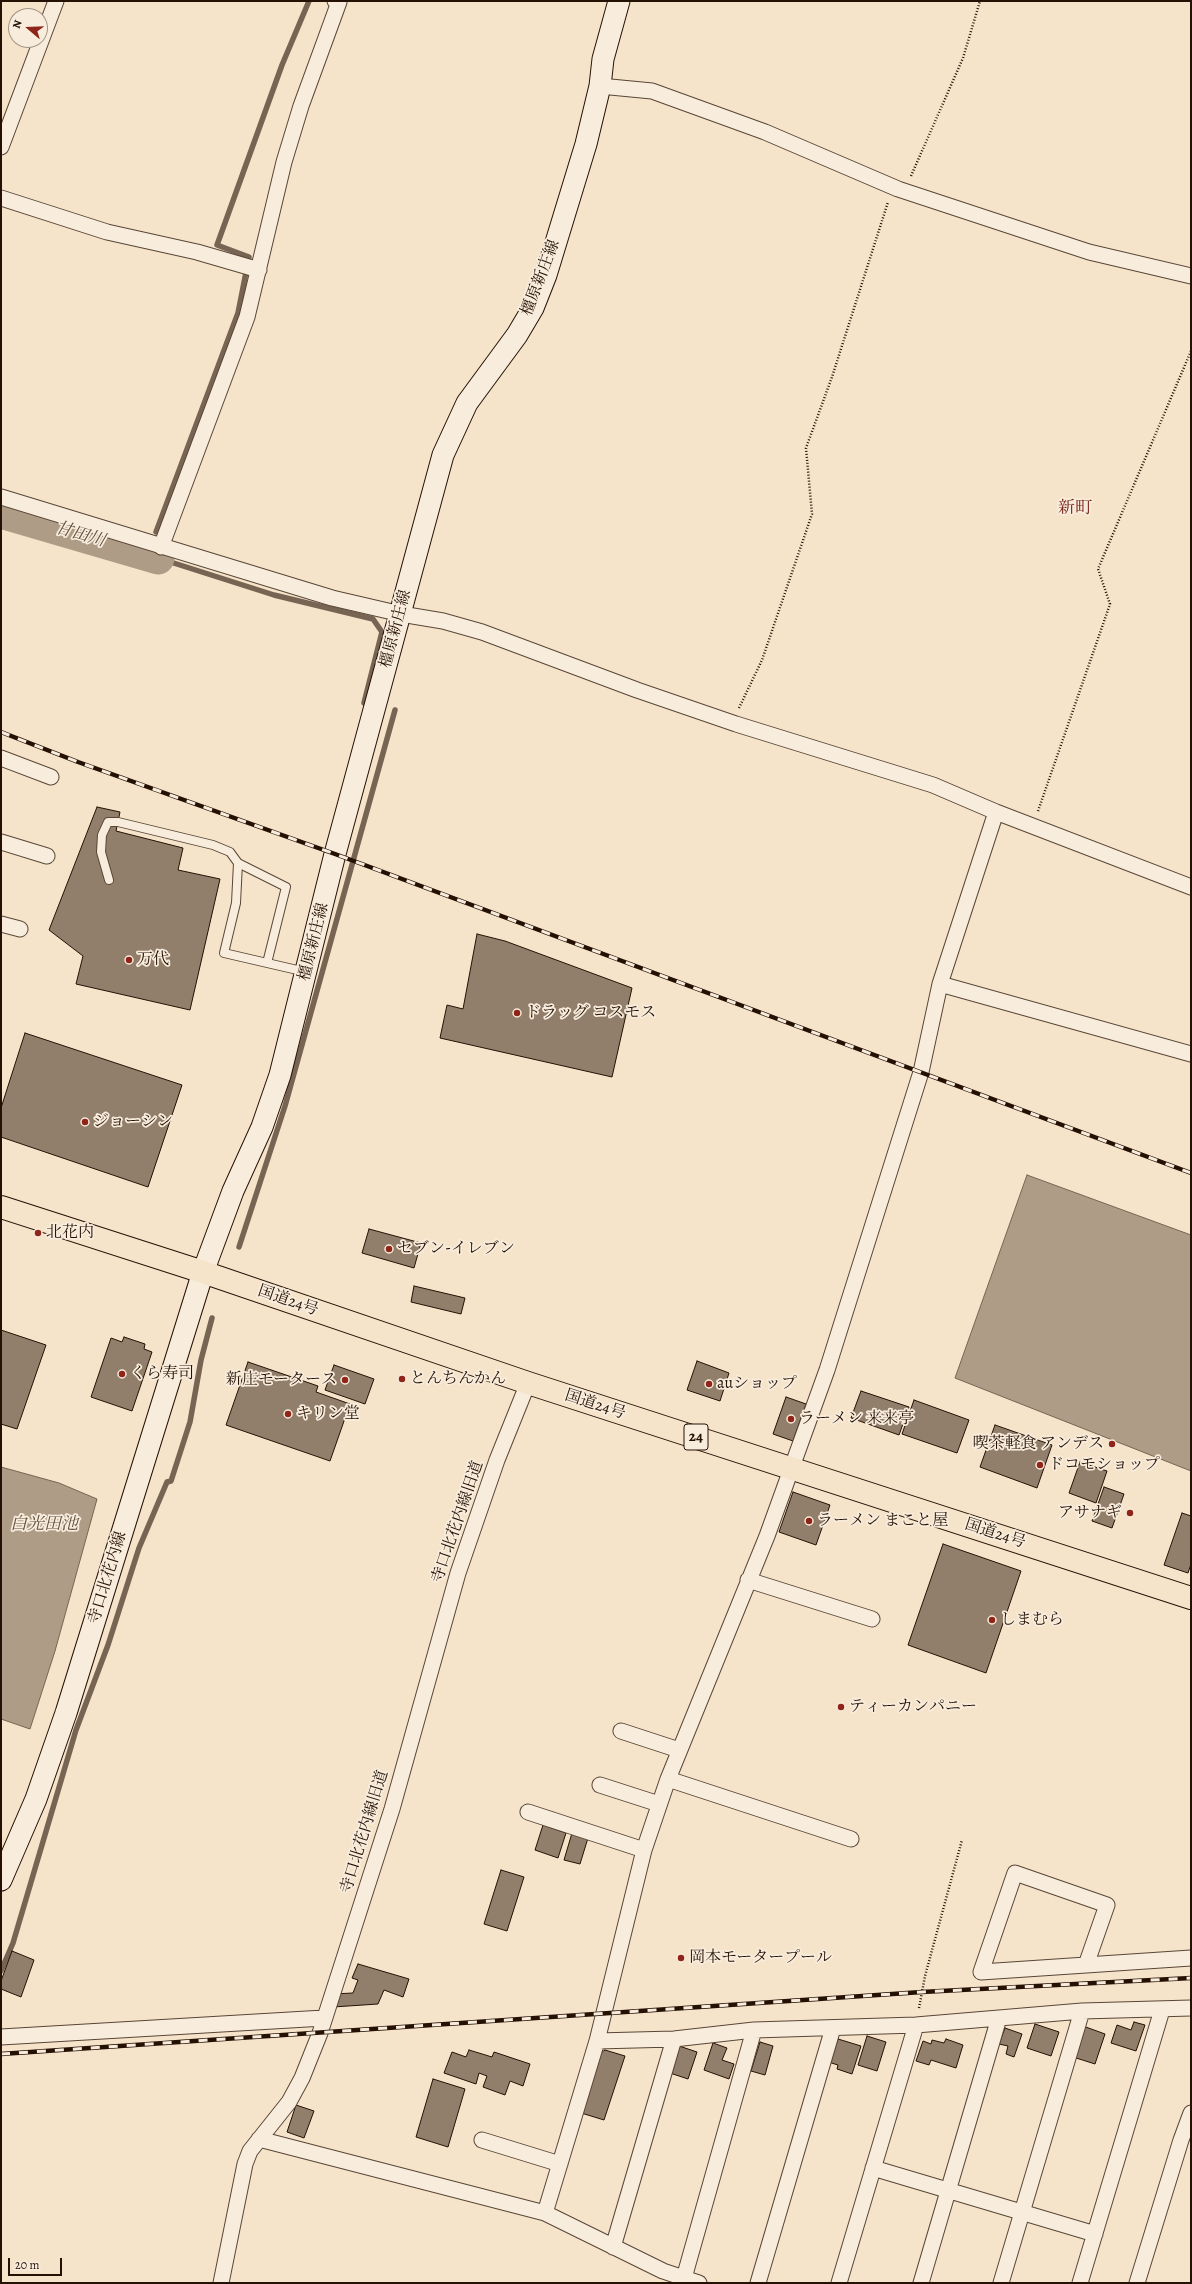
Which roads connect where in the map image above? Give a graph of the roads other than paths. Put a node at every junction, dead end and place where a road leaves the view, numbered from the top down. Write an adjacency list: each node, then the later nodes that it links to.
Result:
1 (56, 1): 5 (street)
2 (335, 1): 7 (street)
3 (619, 1): 4 (main road, 橿原新庄線)
4 (600, 86): 8 (street); 11 (main road, 橿原新庄線)
5 (1, 147)
6 (1, 198): 7 (street)
7 (259, 270): 10 (street)
8 (1191, 276)
9 (1, 498): 10 (street)
10 (161, 547): 11 (street)
11 (401, 614): 14 (street); 23 (main road, 橿原新庄線)
12 (1, 758): 13 (street)
13 (51, 778)
14 (996, 812): 19 (street); 24 (street)
15 (1, 842): 16 (street)
16 (46, 856)
17 (238, 863): 18 (lane); 22 (lane); 22 (lane)
18 (109, 880)
19 (1191, 887)
20 (1, 924): 21 (street)
21 (20, 929)
22 (267, 963): 23 (lane)
23 (307, 973): 27 (main road, 橿原新庄線)
24 (940, 984): 25 (street); 29 (street)
25 (1191, 1054)
26 (1, 1207): 27 (highway, 国道24号 / 24)
27 (203, 1272): 28 (highway, 国道24号 / 24); 41 (main road, 寺口北花内線)
28 (528, 1383): 29 (highway, 国道24号 / 24); 47 (street, 寺口北花内線旧道)
29 (792, 1468): 30 (street); 31 (highway, 国道24号 / 24)
30 (748, 1580): 32 (street); 34 (street)
31 (1191, 1598)
32 (872, 1619)
33 (621, 1731): 34 (street)
34 (679, 1750): 35 (street)
35 (668, 1779): 37 (street); 39 (street)
36 (600, 1785): 37 (street)
37 (659, 1804): 40 (street)
38 (528, 1812): 40 (street)
39 (851, 1839)
40 (644, 1850): 54 (street)
41 (1, 1880)
42 (1191, 1958): 43 (street)
43 (1086, 1965): 43 (street)
44 (1191, 2008): 45 (street)
45 (1162, 2010): 46 (street); 63 (street)
46 (1082, 2011): 48 (street); 61 (street)
47 (324, 2018): 52 (street); 56 (street, 寺口北花内線旧道)
48 (999, 2018): 49 (street); 60 (street)
49 (916, 2025): 50 (street); 59 (street)
50 (833, 2028): 51 (street); 68 (street)
51 (754, 2030): 53 (street); 65 (street)
52 (1, 2037)
53 (674, 2039): 54 (street); 64 (street)
54 (597, 2041): 58 (street)
55 (1191, 2112): 73 (street)
56 (259, 2140): 62 (street); 66 (street, 寺口北花内線旧道)
57 (482, 2140): 58 (street)
58 (560, 2164): 62 (street)
59 (873, 2168): 60 (street); 69 (street)
60 (949, 2190): 61 (street); 70 (street)
61 (1022, 2212): 63 (street); 71 (street)
62 (544, 2213): 64 (street)
63 (1095, 2234): 72 (street)
64 (613, 2247): 65 (street)
65 (684, 2278): 67 (street)
66 (221, 2283)
67 (699, 2283)
68 (758, 2283)
69 (840, 2283)
70 (921, 2283)
71 (1001, 2283)
72 (1080, 2283)
73 (1137, 2283)

